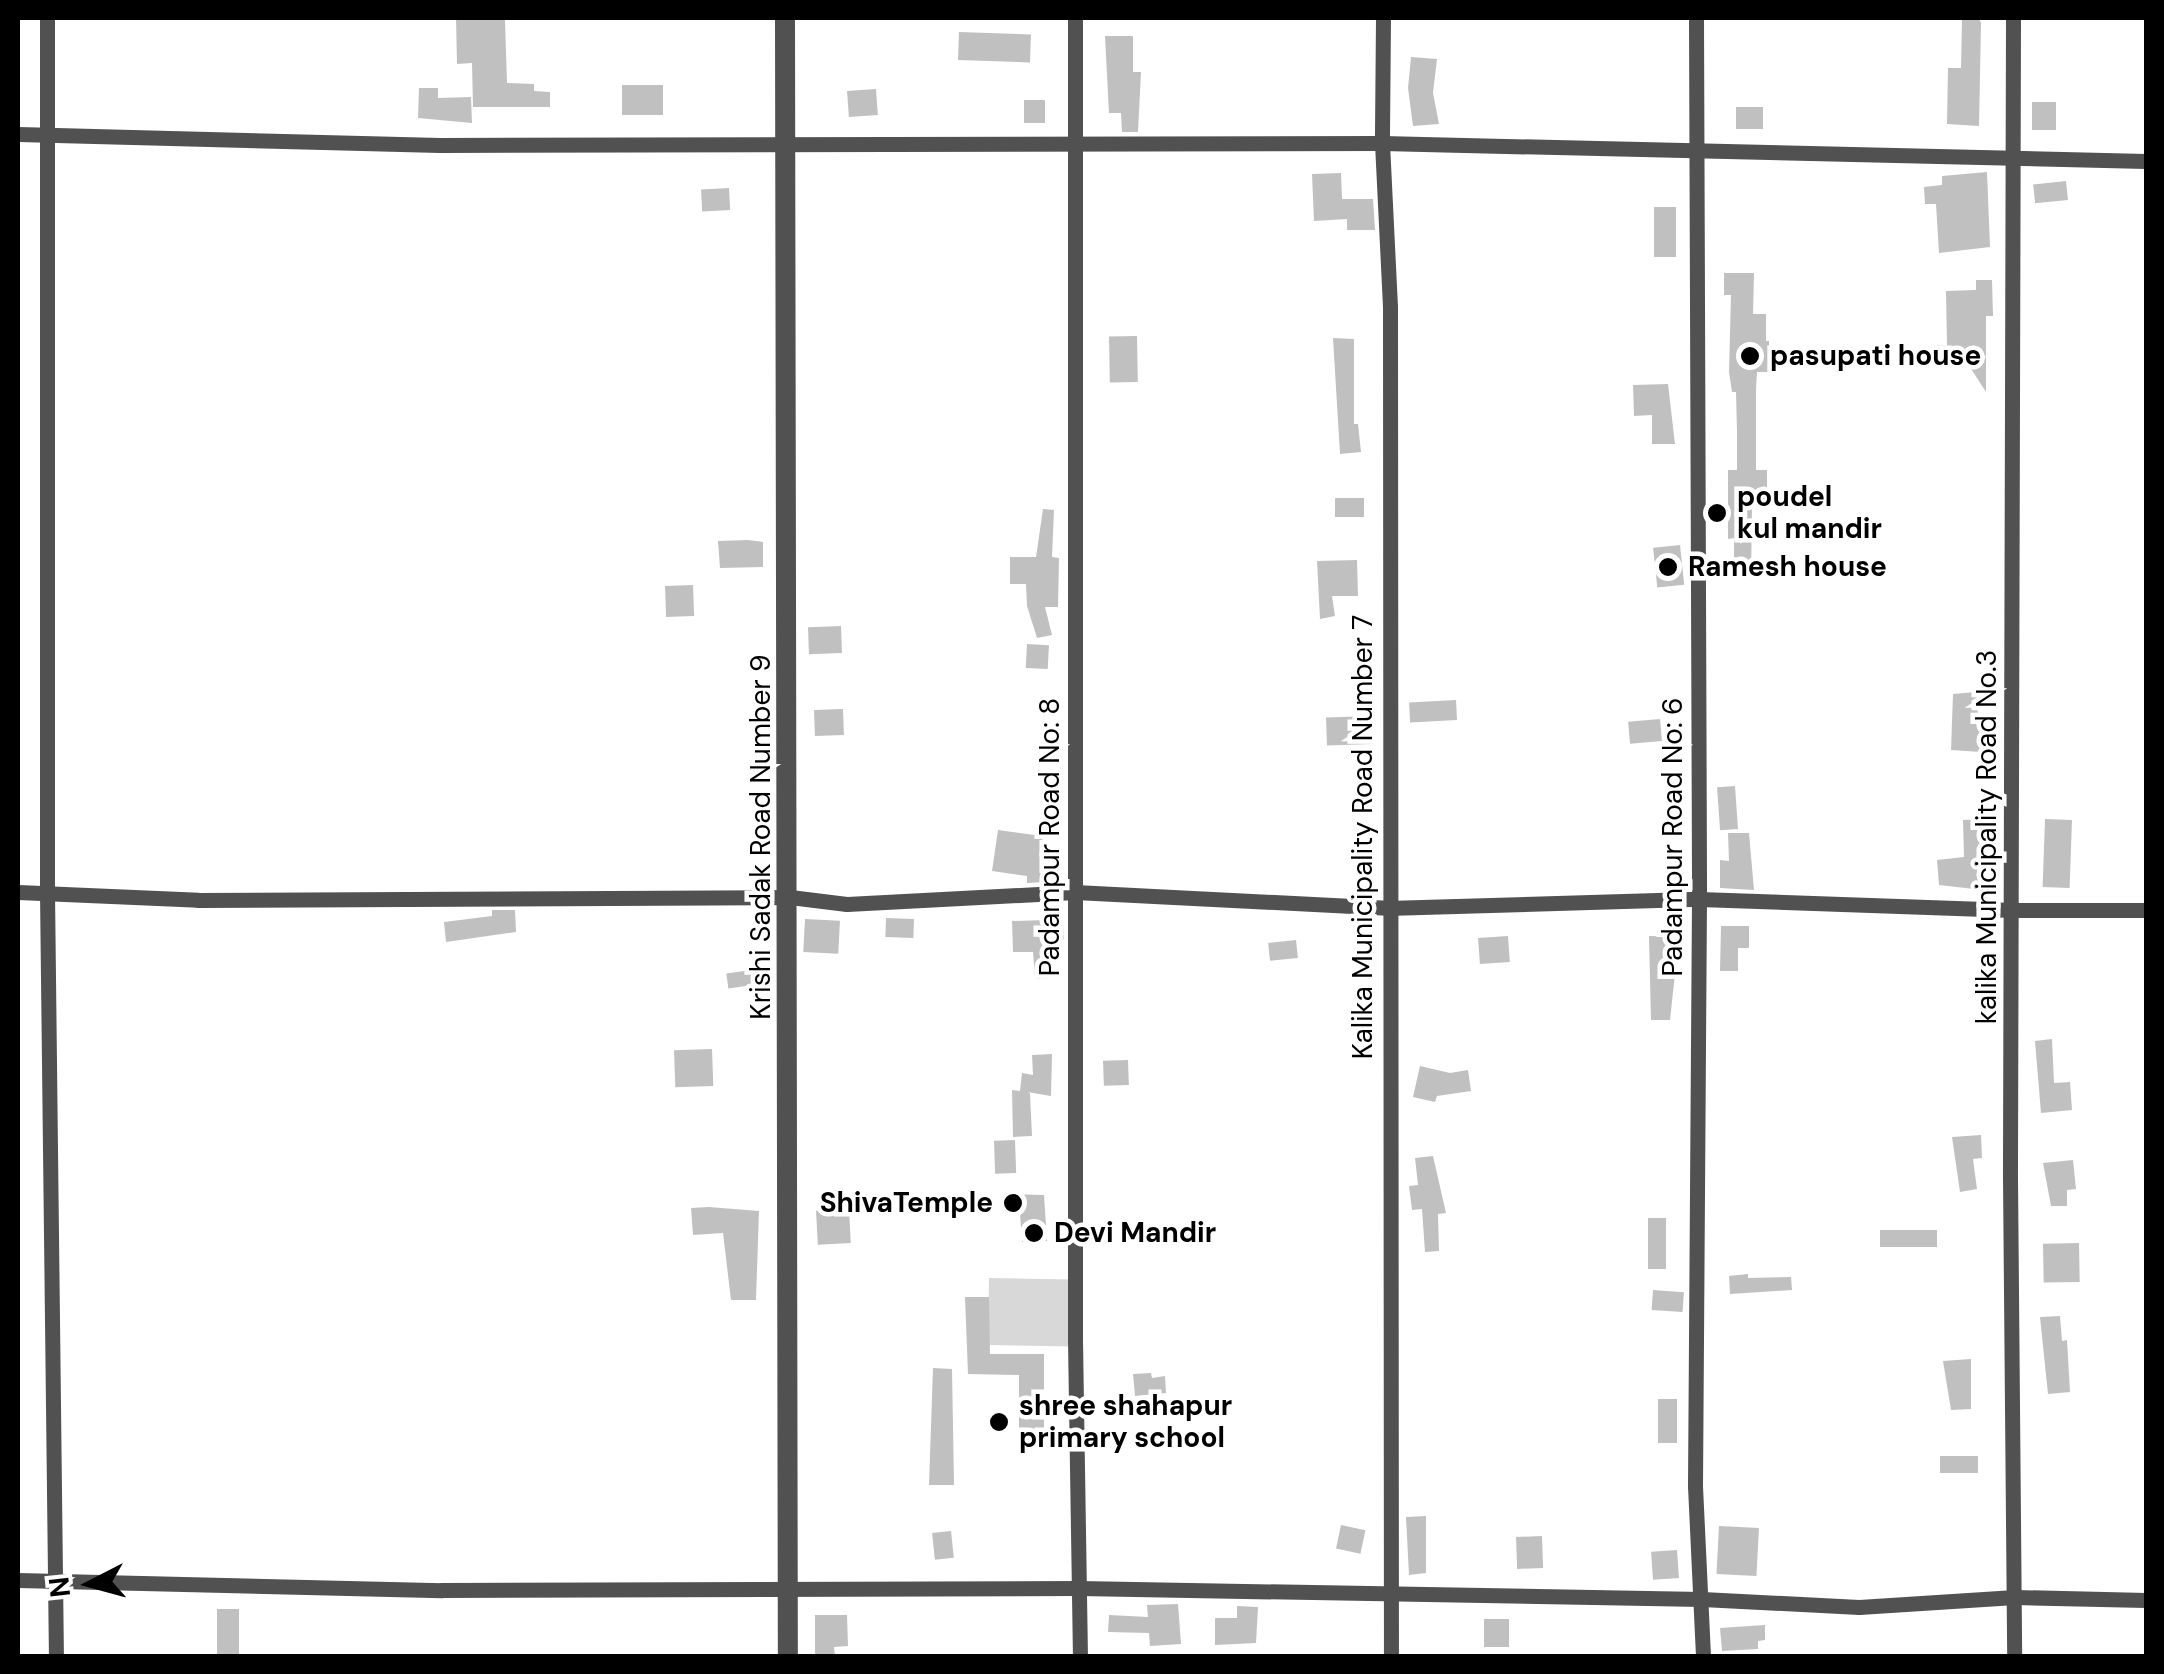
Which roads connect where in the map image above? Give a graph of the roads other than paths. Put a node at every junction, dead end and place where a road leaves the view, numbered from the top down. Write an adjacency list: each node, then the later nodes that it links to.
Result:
1 (47, 18): 8 (street)
2 (785, 18): 10 (street, Krishi Sadak Road Number 9)
3 (1075, 18): 11 (street, Padampur Road No: 8)
4 (1383, 18): 9 (street, Kalika Municipality Road Number 7)
5 (1696, 18): 12 (street, Padampur Road No: 6)
6 (2013, 18): 13 (street, kalika Municipality Road No.3)
7 (18, 134): 8 (street)
8 (47, 135): 10 (street); 16 (street)
9 (1382, 143): 11 (street); 12 (street); 20 (street, Kalika Municipality Road Number 7)
10 (785, 144): 11 (street); 18 (street, Krishi Sadak Road Number 9)
11 (1075, 147): 17 (street, Padampur Road No: 8)
12 (1696, 153): 13 (street); 19 (street, Padampur Road No: 6)
13 (2014, 158): 14 (street); 21 (street, kalika Municipality Road No.3)
14 (2146, 161)
15 (18, 892): 16 (street)
16 (47, 892): 18 (street); 24 (street)
17 (1075, 892): 18 (street); 20 (street); 25 (street, Padampur Road No: 8)
18 (790, 897): 26 (street, Krishi Sadak Road Number 9)
19 (1699, 899): 20 (street); 21 (street); 29 (street, Padampur Road No: 6)
20 (1388, 908): 27 (street, Kalika Municipality Road Number 7)
21 (2013, 910): 22 (street); 28 (street, kalika Municipality Road No.3)
22 (2146, 910)
23 (18, 1580): 24 (street)
24 (54, 1582): 26 (street); 31 (street)
25 (1079, 1588): 26 (street); 27 (street); 33 (street, Padampur Road No: 8)
26 (789, 1592): 32 (street, Krishi Sadak Road Number 9)
27 (1390, 1596): 29 (street); 34 (street, Kalika Municipality Road Number 7)
28 (2016, 1597): 29 (street); 30 (street); 36 (street, kalika Municipality Road No.3)
29 (1702, 1598): 35 (street, Padampur Road No: 6)
30 (2146, 1600)
31 (56, 1656)
32 (788, 1656)
33 (1080, 1656)
34 (1392, 1656)
35 (1703, 1656)
36 (2014, 1656)

